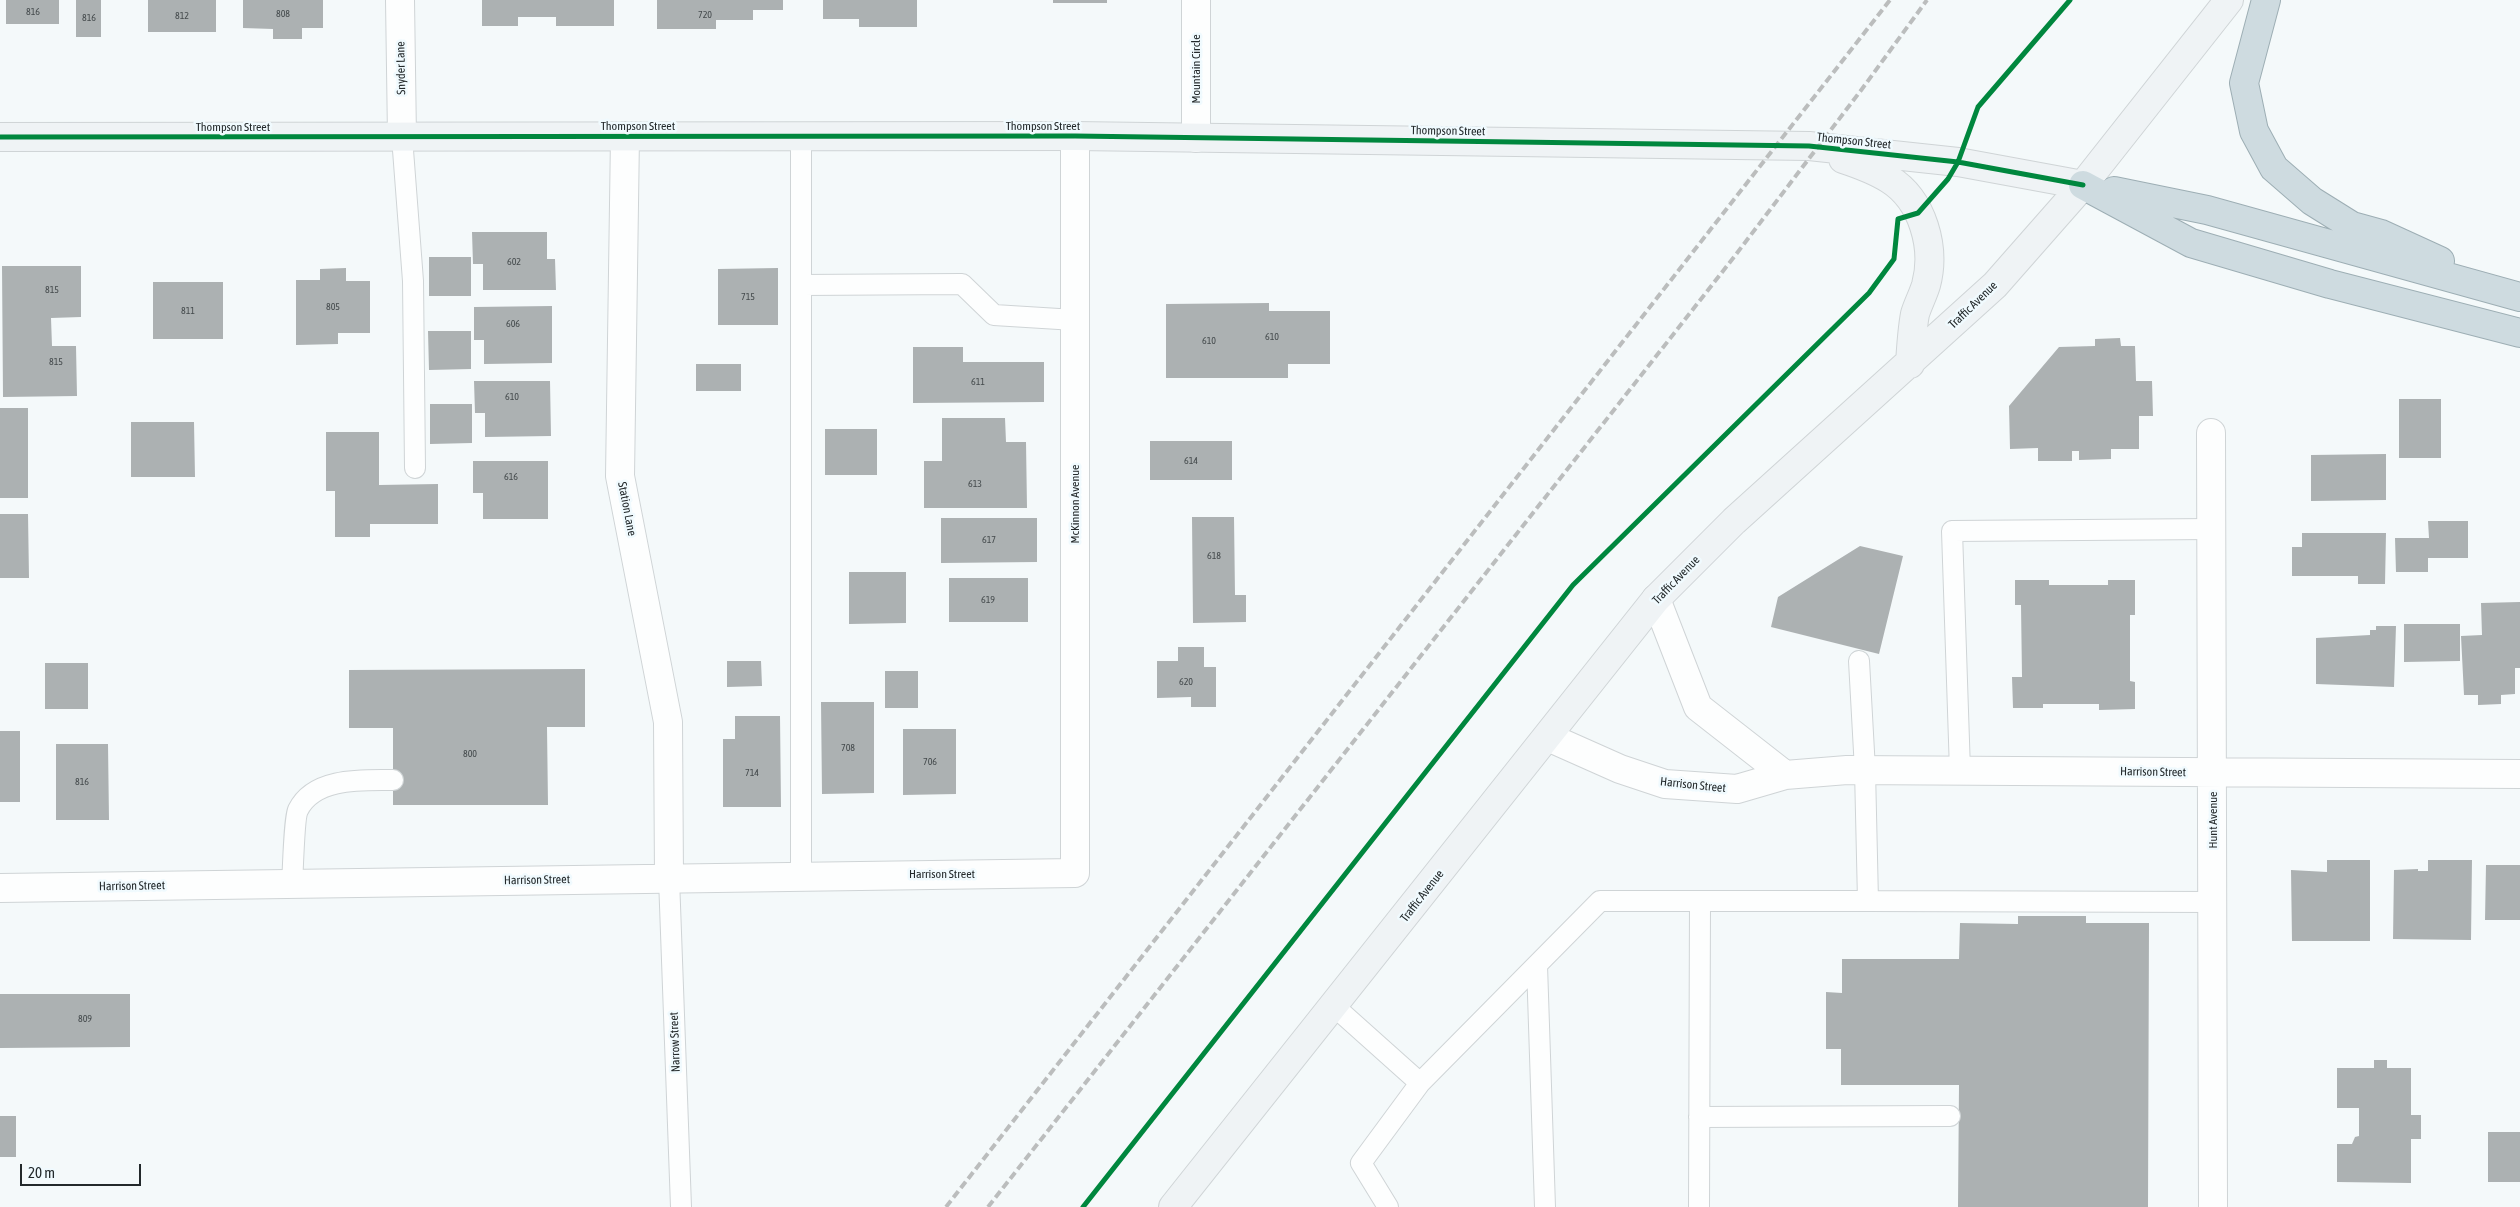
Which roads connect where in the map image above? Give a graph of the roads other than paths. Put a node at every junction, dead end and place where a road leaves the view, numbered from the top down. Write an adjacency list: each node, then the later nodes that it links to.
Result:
1 (400, 0): 9 (street, Snyder Lane)
2 (1196, 0): 10 (street, Mountain Circle)
3 (2229, 0): 12 (street, Traffic Avenue)
4 (2266, 0): 14 (highway)
5 (625, 136): 6 (street, Thompson Street); 9 (street, Thompson Street); 32 (street, Station Lane)
6 (801, 136): 7 (street, Thompson Street); 13 (lane)
7 (1074, 136): 10 (street, Thompson Street); 15 (street, McKinnon Avenue)
8 (0, 137): 9 (street, Thompson Street)
9 (402, 137): 19 (lane)
10 (1196, 138): 11 (street, Thompson Street)
11 (1809, 146): 12 (street, Thompson Street); 17 (street)
12 (2083, 185): 14 (highway); 16 (highway); 17 (street, Traffic Avenue)
13 (801, 285): 15 (lane); 31 (lane)
14 (2509, 294)
15 (1074, 320): 30 (street, McKinnon Avenue)
16 (2520, 333)
17 (1910, 364): 21 (street, Traffic Avenue)
18 (2211, 433): 20 (street, Hunt Avenue)
19 (415, 468)
20 (2212, 529): 25 (lane); 26 (street, Hunt Avenue)
21 (1656, 599): 23 (street, Traffic Avenue); 28 (street)
22 (1859, 660): 24 (lane)
23 (1548, 737): 28 (street, Harrison Street); 39 (street, Traffic Avenue)
24 (1866, 770): 25 (street, Harrison Street); 28 (street, Harrison Street); 35 (lane)
25 (1960, 771): 26 (street, Harrison Street)
26 (2214, 773): 27 (street, Harrison Street); 37 (street, Hunt Avenue)
27 (2520, 774)
28 (1785, 775)
29 (393, 780): 33 (lane)
30 (1074, 873): 31 (street, Harrison Street)
31 (801, 876): 32 (street, Harrison Street)
32 (669, 878): 33 (street, Harrison Street); 43 (lane, Narrow Street)
33 (292, 884): 34 (street, Harrison Street)
34 (0, 888)
35 (1868, 901): 36 (lane); 37 (lane)
36 (1700, 902): 38 (lane); 42 (lane)
37 (2214, 902): 48 (street, Hunt Avenue)
38 (1538, 965): 40 (lane); 46 (lane)
39 (1335, 1006): 40 (lane); 44 (street, Traffic Avenue)
40 (1420, 1083): 45 (lane)
41 (1950, 1116): 42 (lane)
42 (1699, 1117): 47 (lane)
43 (681, 1207)
44 (1174, 1207)
45 (1388, 1207)
46 (1545, 1207)
47 (1698, 1207)
48 (2213, 1207)

